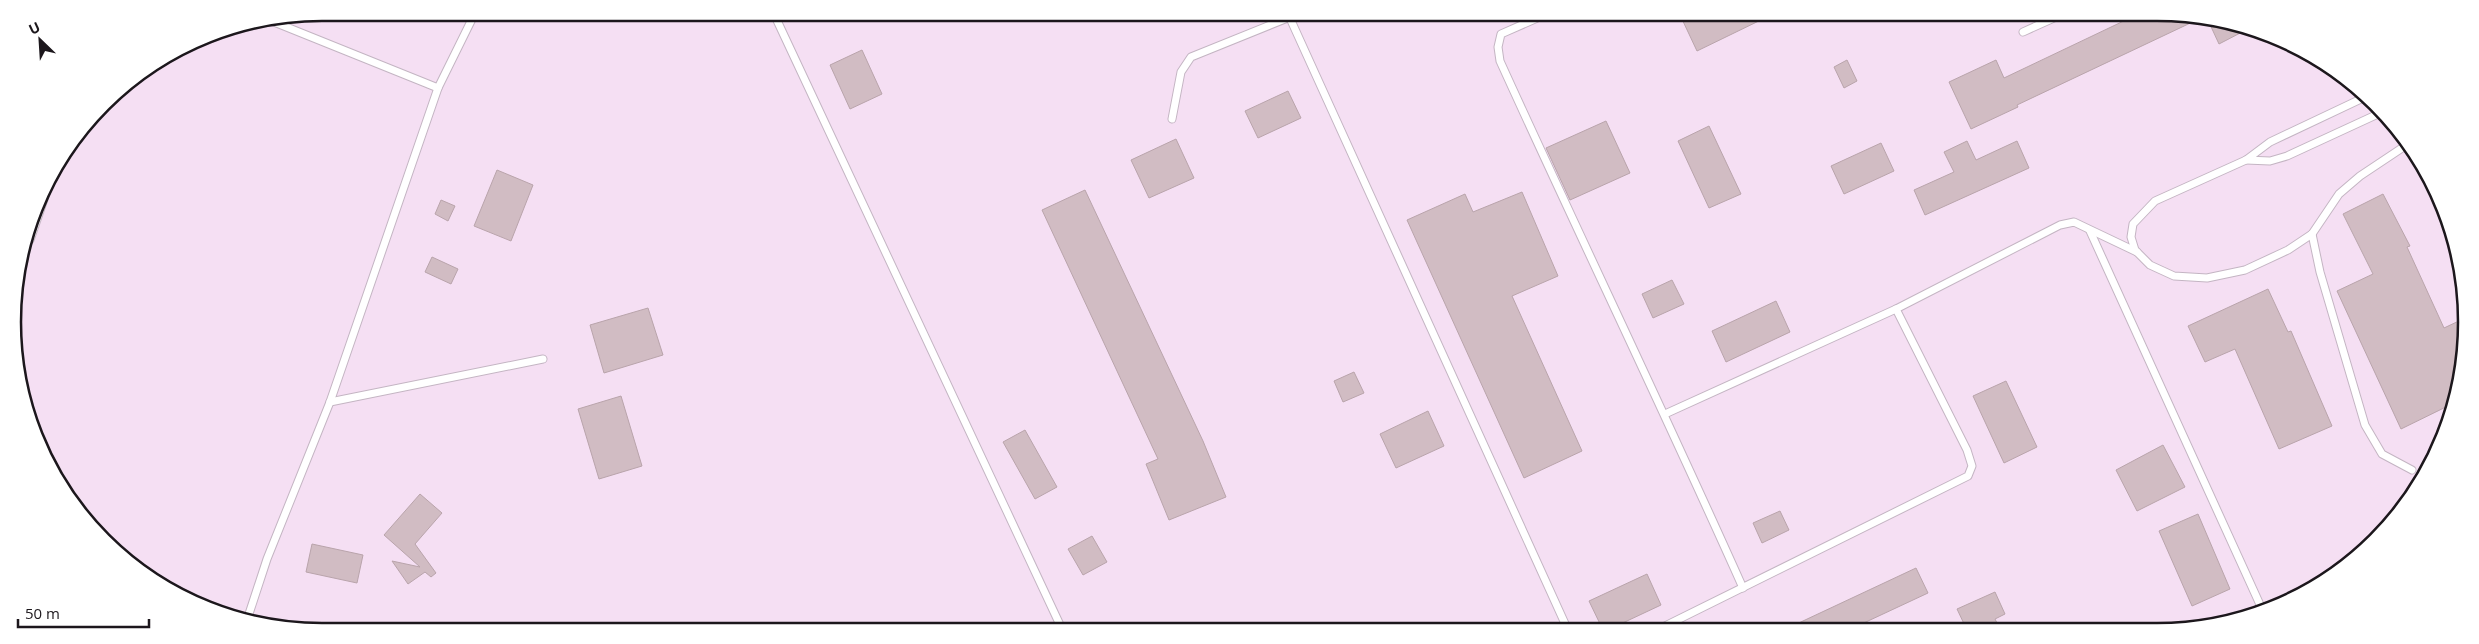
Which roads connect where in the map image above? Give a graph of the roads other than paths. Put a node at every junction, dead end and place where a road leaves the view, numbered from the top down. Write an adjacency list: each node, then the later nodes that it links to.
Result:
1 (471, 21): 9 (lane)
2 (777, 21): 26 (lane)
3 (1277, 21): 12 (lane)
4 (1291, 21): 27 (lane)
5 (1531, 21): 21 (lane)
6 (2047, 21): 8 (lane)
7 (280, 24): 9 (lane)
8 (2023, 32)
9 (438, 88): 20 (lane)
10 (2359, 99): 14 (lane)
11 (2375, 115): 14 (lane)
12 (1172, 119)
13 (2402, 148): 16 (lane)
14 (2246, 160): 17 (lane)
15 (2090, 231): 17 (lane); 18 (lane); 24 (lane)
16 (2312, 234): 17 (lane); 22 (lane)
17 (2138, 253)
18 (1896, 309): 21 (lane); 23 (lane)
19 (543, 359): 20 (lane)
20 (330, 402): 25 (lane)
21 (1665, 414): 23 (lane)
22 (2412, 470)
23 (1743, 588): 28 (lane)
24 (2260, 605)
25 (249, 614)
26 (1059, 623)
27 (1565, 623)
28 (1672, 623)

